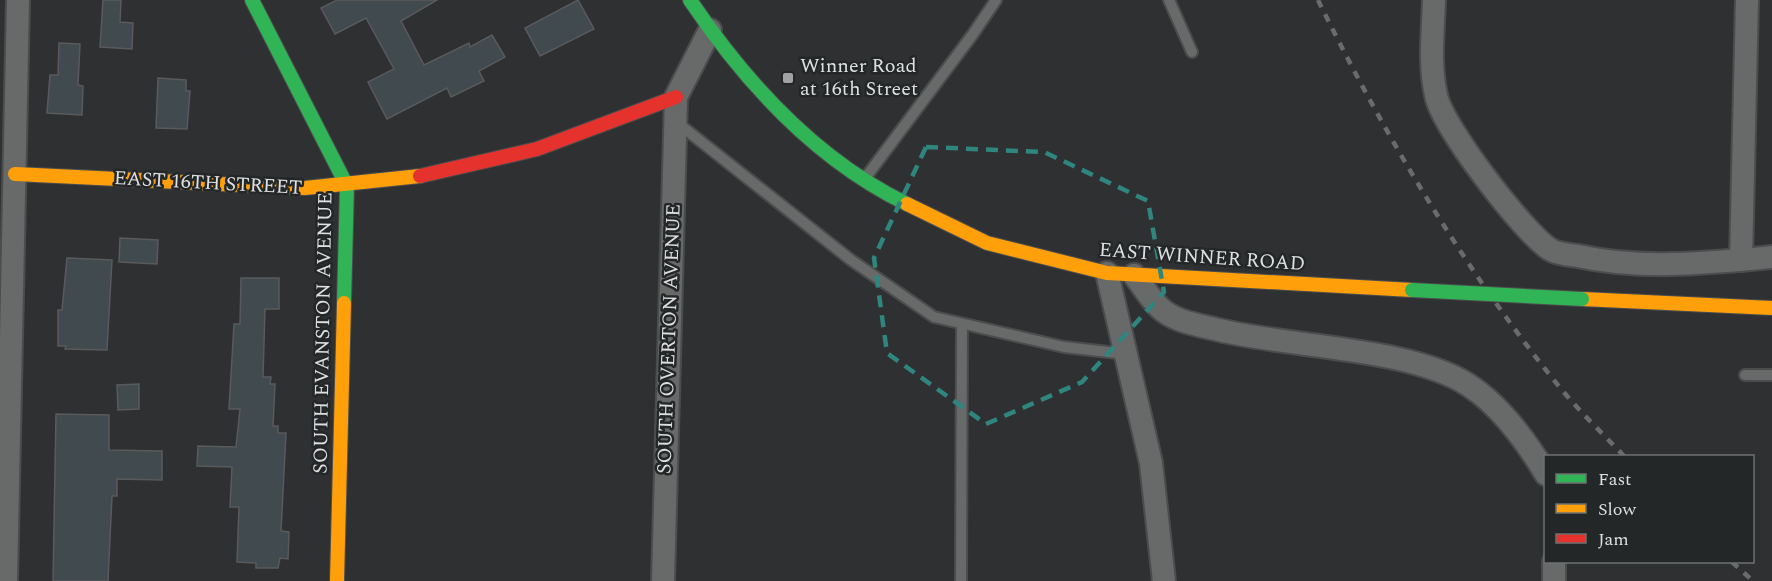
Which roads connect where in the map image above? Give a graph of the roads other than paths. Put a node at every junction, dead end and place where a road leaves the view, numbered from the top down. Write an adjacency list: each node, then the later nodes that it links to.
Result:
1 (18, 0): 9 (street)
2 (252, 0): 15 (street, SOUTH EVANSTON AVENUE)
3 (690, 0): 8 (street, EAST WINNER ROAD)
4 (996, 0): 14 (lane)
5 (1169, 0): 10 (lane)
6 (1747, 0): 17 (street)
7 (1434, 8): 17 (street)
8 (710, 30): 11 (street); 14 (street, EAST WINNER ROAD)
9 (9, 52): 13 (street)
10 (1192, 52)
11 (676, 97): 12 (street, SOUTH OVERTON AVENUE); 15 (street, EAST 16TH STREET)
12 (675, 121): 21 (lane); 30 (street, SOUTH OVERTON AVENUE)
13 (15, 174): 15 (street, EAST 16TH STREET); 25 (street)
14 (864, 179): 18 (street, EAST WINNER ROAD)
15 (347, 186): 29 (street, SOUTH EVANSTON AVENUE)
16 (1772, 257): 17 (street)
17 (1741, 260)
18 (1107, 273): 19 (street, EAST WINNER ROAD); 22 (street)
19 (1134, 275): 20 (street, EAST WINNER ROAD, bridge); 26 (street)
20 (1772, 308)
21 (962, 324): 22 (lane); 31 (lane)
22 (1126, 354): 32 (street)
23 (1745, 375): 24 (lane)
24 (1772, 375)
25 (5, 394): 28 (street)
26 (1544, 472)
27 (1554, 563): 33 (street)
28 (6, 581)
29 (337, 581)
30 (663, 581)
31 (961, 581)
32 (1164, 581)
33 (1554, 581)

